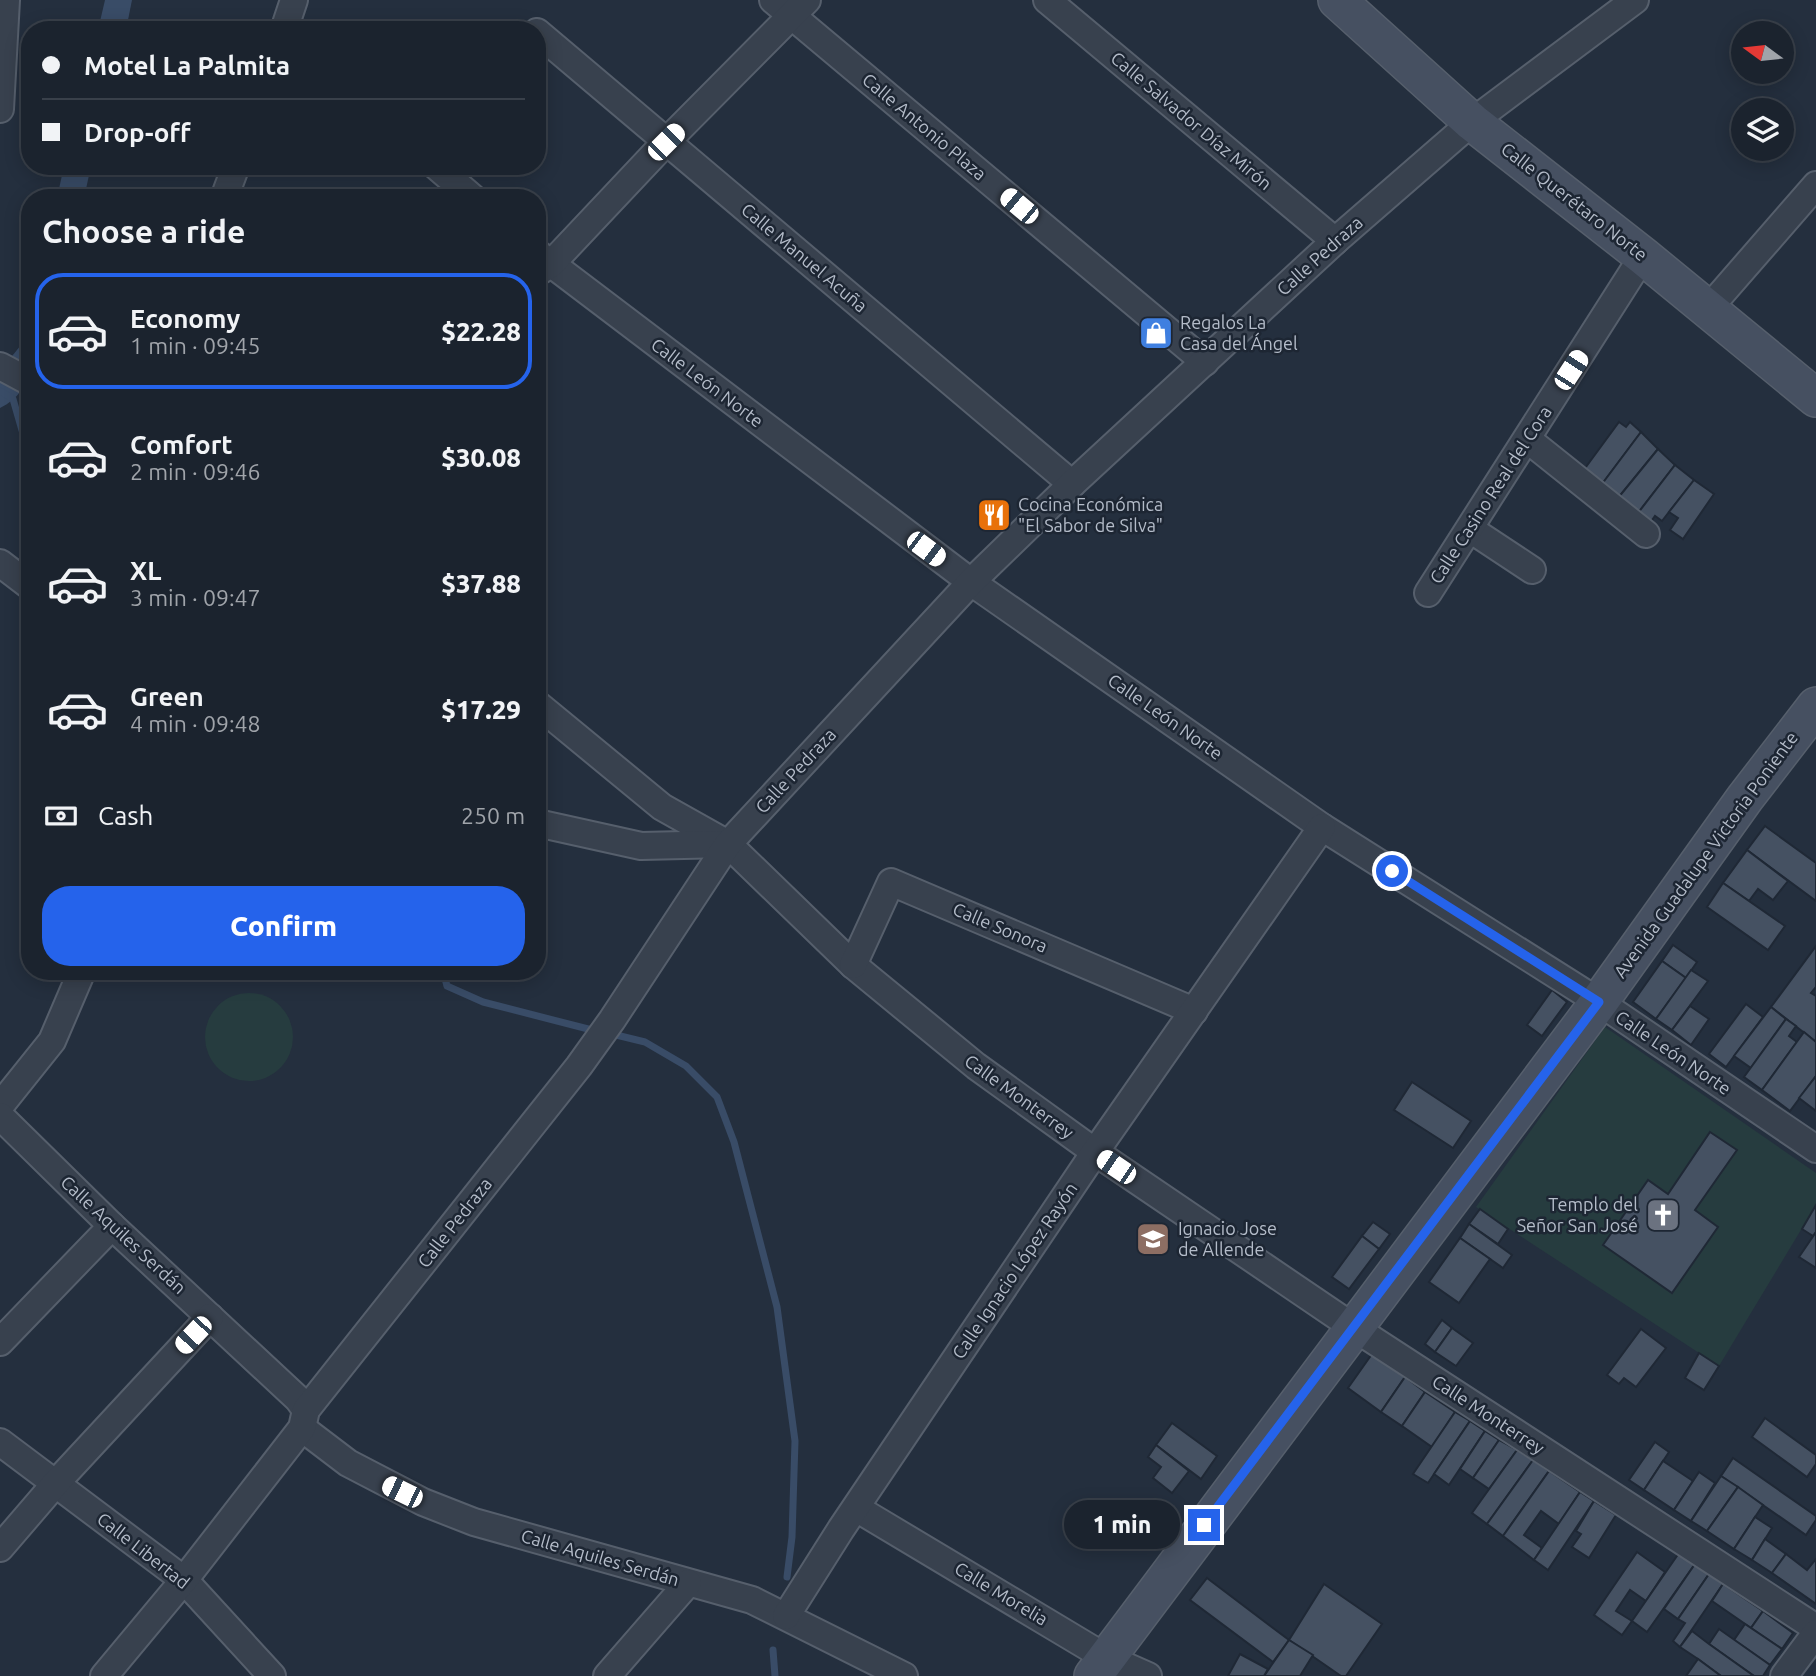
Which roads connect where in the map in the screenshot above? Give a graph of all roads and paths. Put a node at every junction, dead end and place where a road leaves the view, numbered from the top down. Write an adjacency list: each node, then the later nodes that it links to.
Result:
1 (6, 0): 9 (street)
2 (294, 0): 7 (street)
3 (1047, 0): 15 (street, Calle Salvador Díaz Mirón)
4 (1337, 0): 10 (main road, Calle Querétaro Norte)
5 (1635, 0): 10 (street, Calle Pedraza)
6 (790, 5): 11 (street); 20 (street, Calle Antonio Plaza)
7 (287, 21)
8 (546, 39): 11 (street, Calle Manuel Acuña)
9 (0, 109)
10 (1472, 121): 15 (street, Calle Pedraza); 16 (main road, Calle Querétaro Norte)
11 (666, 142): 17 (street); 25 (street, Calle Manuel Acuña)
12 (446, 175): 14 (street)
13 (1816, 185): 19 (street)
14 (463, 189)
15 (1335, 241): 20 (street, Calle Pedraza)
16 (1643, 256): 19 (main road, Calle Querétaro Norte); 24 (street, Calle Casino Real del Cora)
17 (546, 259)
18 (546, 266): 31 (street, Calle León Norte)
19 (1708, 309): 23 (main road, Calle Querétaro Norte)
20 (1205, 362): 25 (street, Calle Pedraza)
21 (0, 366): 22 (street)
22 (21, 377)
23 (1816, 398)
24 (1527, 439): 26 (street, Calle Casino Real del Cora); 27 (street)
25 (1072, 484): 31 (street, Calle Pedraza)
26 (1470, 529): 29 (street); 32 (street, Calle Casino Real del Cora)
27 (1646, 534)
28 (0, 563): 30 (street)
29 (1532, 570)
30 (21, 579)
31 (971, 582): 36 (street, Calle León Norte); 37 (street, Calle Pedraza)
32 (1428, 593)
33 (1816, 706): 40 (main road, Avenida Guadalupe Victoria Poniente)
34 (546, 712): 37 (street)
35 (546, 825): 37 (street)
36 (1322, 827): 40 (street, Calle León Norte); 41 (street, Calle Ignacio López Rayón)
37 (728, 844): 38 (street, Calle Monterrey); 50 (street, Calle Pedraza)
38 (853, 965): 41 (street, Calle Sonora); 45 (street, Calle Monterrey)
39 (78, 980): 42 (street)
40 (1599, 1002): 44 (street, Calle León Norte); 48 (main road, Avenida Guadalupe Victoria Poniente)
41 (1194, 1011): 45 (street, Calle Ignacio López Rayón)
42 (0, 1106)
43 (0, 1116): 46 (street, Calle Aquiles Serdán)
44 (1816, 1149)
45 (1094, 1152): 48 (street, Calle Monterrey); 53 (street, Calle Ignacio López Rayón)
46 (112, 1226): 47 (street, Calle Aquiles Serdán); 49 (street)
47 (210, 1317): 50 (street, Calle Aquiles Serdán); 52 (street)
48 (1353, 1327): 58 (street, Calle Monterrey); 59 (main road, Avenida Guadalupe Victoria Poniente)
49 (0, 1342)
50 (304, 1419): 55 (street, Calle Pedraza); 56 (street, Calle Aquiles Serdán)
51 (0, 1442): 52 (street, Calle Libertad)
52 (55, 1484): 54 (street); 55 (street, Calle Libertad)
53 (849, 1518): 57 (street, Calle Ignacio López Rayón); 59 (street, Calle Morelia)
54 (0, 1548)
55 (184, 1580): 60 (street, Calle Pedraza); 61 (street, Calle Libertad)
56 (688, 1583): 57 (street, Calle Aquiles Serdán); 62 (street)
57 (786, 1616): 63 (street, Calle Aquiles Serdán)
58 (1816, 1630): 65 (street)
59 (1099, 1667): 64 (street, Calle Morelia)
60 (104, 1676)
61 (272, 1676)
62 (607, 1676)
63 (904, 1676)
64 (1148, 1676)
65 (1784, 1676)

